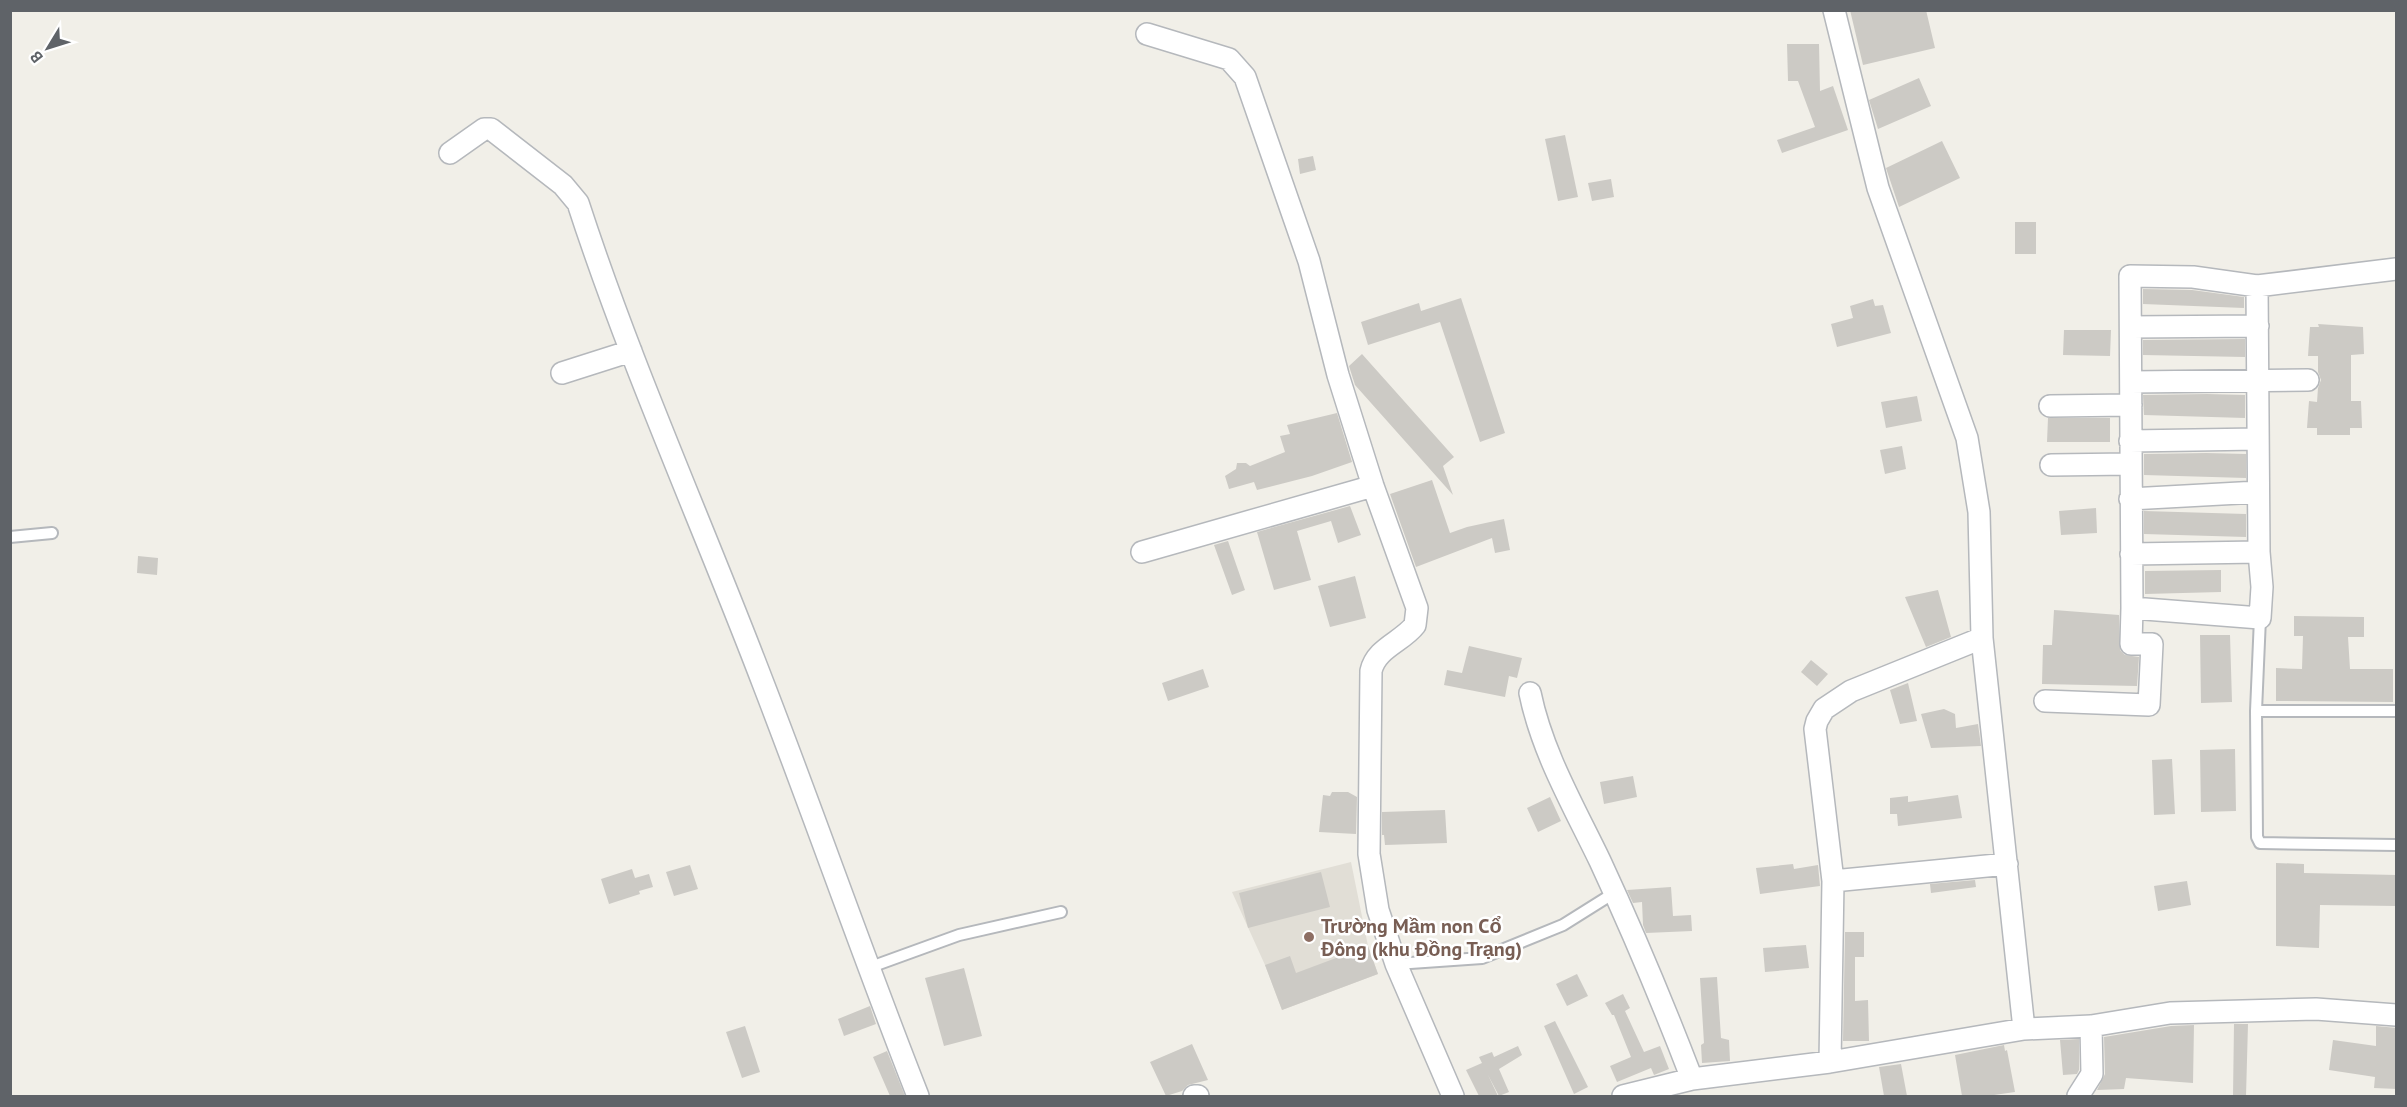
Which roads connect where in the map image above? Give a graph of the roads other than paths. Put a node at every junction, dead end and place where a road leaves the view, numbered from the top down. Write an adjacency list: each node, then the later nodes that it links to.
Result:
1 (1834, 10): 29 (street)
2 (1148, 34): 19 (street)
3 (450, 153): 8 (street)
4 (2397, 269): 5 (street)
5 (2257, 286): 6 (street); 7 (street)
6 (2258, 326): 7 (street); 11 (street)
7 (2131, 327): 12 (street)
8 (631, 351): 9 (street); 40 (street)
9 (562, 373)
10 (2308, 380): 11 (street)
11 (2257, 381): 12 (street); 15 (street)
12 (2131, 382): 13 (street)
13 (2131, 405): 14 (street); 16 (street)
14 (2050, 406)
15 (2258, 439): 16 (street); 20 (street)
16 (2130, 441): 17 (street)
17 (2130, 464): 18 (street); 21 (street)
18 (2050, 465)
19 (1373, 486): 24 (street); 39 (street)
20 (2258, 492): 21 (street); 25 (street)
21 (2130, 499): 26 (street)
22 (52, 533): 23 (lane)
23 (10, 537)
24 (1142, 552)
25 (2259, 552): 26 (street); 28 (street)
26 (2131, 554): 27 (street)
27 (2132, 608): 28 (street); 31 (street)
28 (2260, 618): 32 (lane)
29 (1982, 638): 35 (street); 36 (street)
30 (1530, 693): 37 (street)
31 (2045, 701)
32 (2256, 711): 33 (lane); 34 (lane)
33 (2397, 711)
34 (2397, 845)
35 (2007, 864): 36 (street); 43 (street)
36 (1833, 881): 44 (street)
37 (1614, 893): 39 (lane); 45 (street)
38 (1061, 912): 40 (lane)
39 (1396, 964): 47 (street)
40 (868, 968): 46 (street)
41 (2397, 1015): 42 (street)
42 (2091, 1026): 43 (street); 49 (street)
43 (2024, 1029): 44 (street)
44 (1830, 1062): 45 (street)
45 (1692, 1079): 48 (street)
46 (918, 1096)
47 (1453, 1096)
48 (1623, 1096)
49 (2078, 1096)

